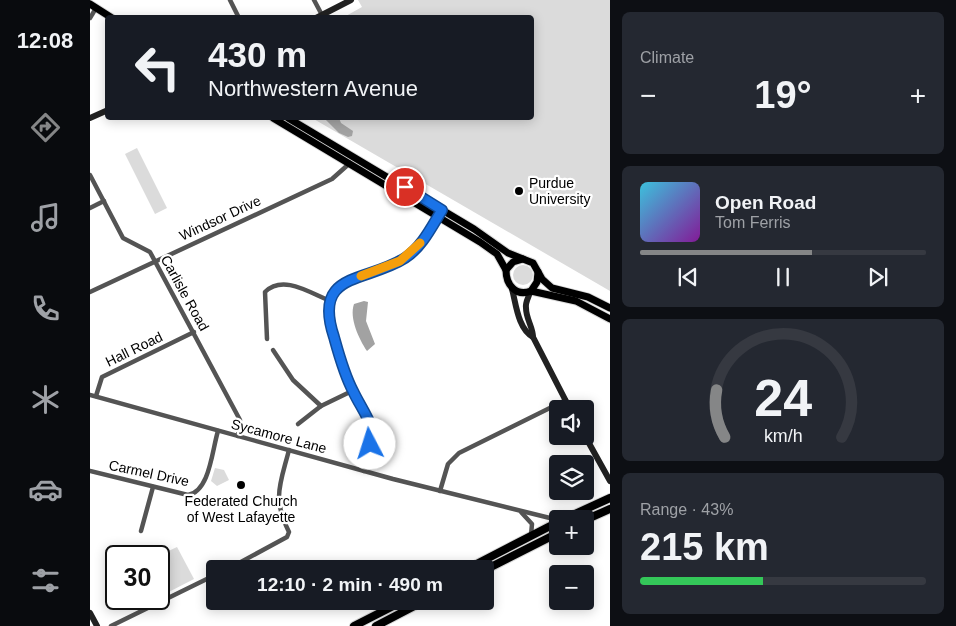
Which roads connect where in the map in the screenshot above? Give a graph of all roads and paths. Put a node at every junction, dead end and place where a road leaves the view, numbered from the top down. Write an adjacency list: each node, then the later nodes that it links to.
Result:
1 (230, 0): 6 (street)
2 (314, 0): 7 (street)
3 (351, 0): 8 (street)
4 (93, 6): 5 (main road); 9 (street)
5 (107, 15)
6 (238, 15)
7 (319, 15)
8 (321, 15)
9 (90, 18)
10 (105, 111): 11 (street)
11 (90, 118)
12 (277, 120): 14 (main road)
13 (291, 120): 14 (main road)
14 (352, 160): 18 (main road); 19 (main road); 21 (street, Windsor Drive)
15 (90, 175): 16 (street, Carlisle Road)
16 (104, 201): 17 (street); 21 (street, Carlisle Road)
17 (90, 208)
18 (440, 209): 19 (street); 20 (main road)
19 (436, 216): 22 (main road); 27 (street)
20 (523, 259): 22 (main road); 23 (main road)
21 (154, 262): 26 (street, Windsor Drive); 30 (street, Carlisle Road)
22 (506, 270): 24 (main road)
23 (538, 272): 25 (main road); 28 (main road)
24 (512, 289): 25 (main road); 31 (street)
25 (531, 291): 29 (main road); 31 (street)
26 (90, 292)
27 (330, 301): 32 (street); 34 (street)
28 (610, 308)
29 (610, 319)
30 (194, 332): 36 (street, Hall Road); 42 (street, Carlisle Road)
31 (533, 337): 37 (street)
32 (267, 339)
33 (273, 350): 38 (street)
34 (352, 391): 38 (street); 46 (street)
35 (90, 395): 36 (street, Sycamore Lane)
36 (96, 396): 41 (street, Sycamore Lane)
37 (566, 400)
38 (321, 406): 40 (street)
39 (549, 408): 49 (street)
40 (298, 424)
41 (218, 430): 42 (street, Sycamore Lane); 48 (street, Carmel Drive)
42 (238, 436): 44 (street, Sycamore Lane)
43 (590, 445): 47 (street)
44 (289, 450): 46 (street, Sycamore Lane); 60 (street)
45 (90, 471): 48 (street, Carmel Drive)
46 (364, 471): 49 (street, Sycamore Lane)
47 (610, 481)
48 (153, 487): 57 (street)
49 (440, 491): 53 (street, Sycamore Lane)
50 (610, 498): 52 (highway)
51 (610, 509): 54 (highway)
52 (584, 510)
53 (520, 511): 55 (street, Sycamore Lane); 58 (street)
54 (594, 516)
55 (549, 519)
56 (549, 526): 58 (highway)
57 (140, 531)
58 (531, 535): 61 (highway)
59 (549, 538): 62 (highway)
60 (245, 560)
61 (484, 560)
62 (494, 565)
63 (206, 580): 70 (street)
64 (385, 610): 71 (highway)
65 (407, 610): 72 (highway)
66 (90, 613): 69 (street)
67 (90, 622): 68 (street)
68 (92, 626)
69 (97, 626)
70 (111, 626)
71 (354, 626)
72 (376, 626)

